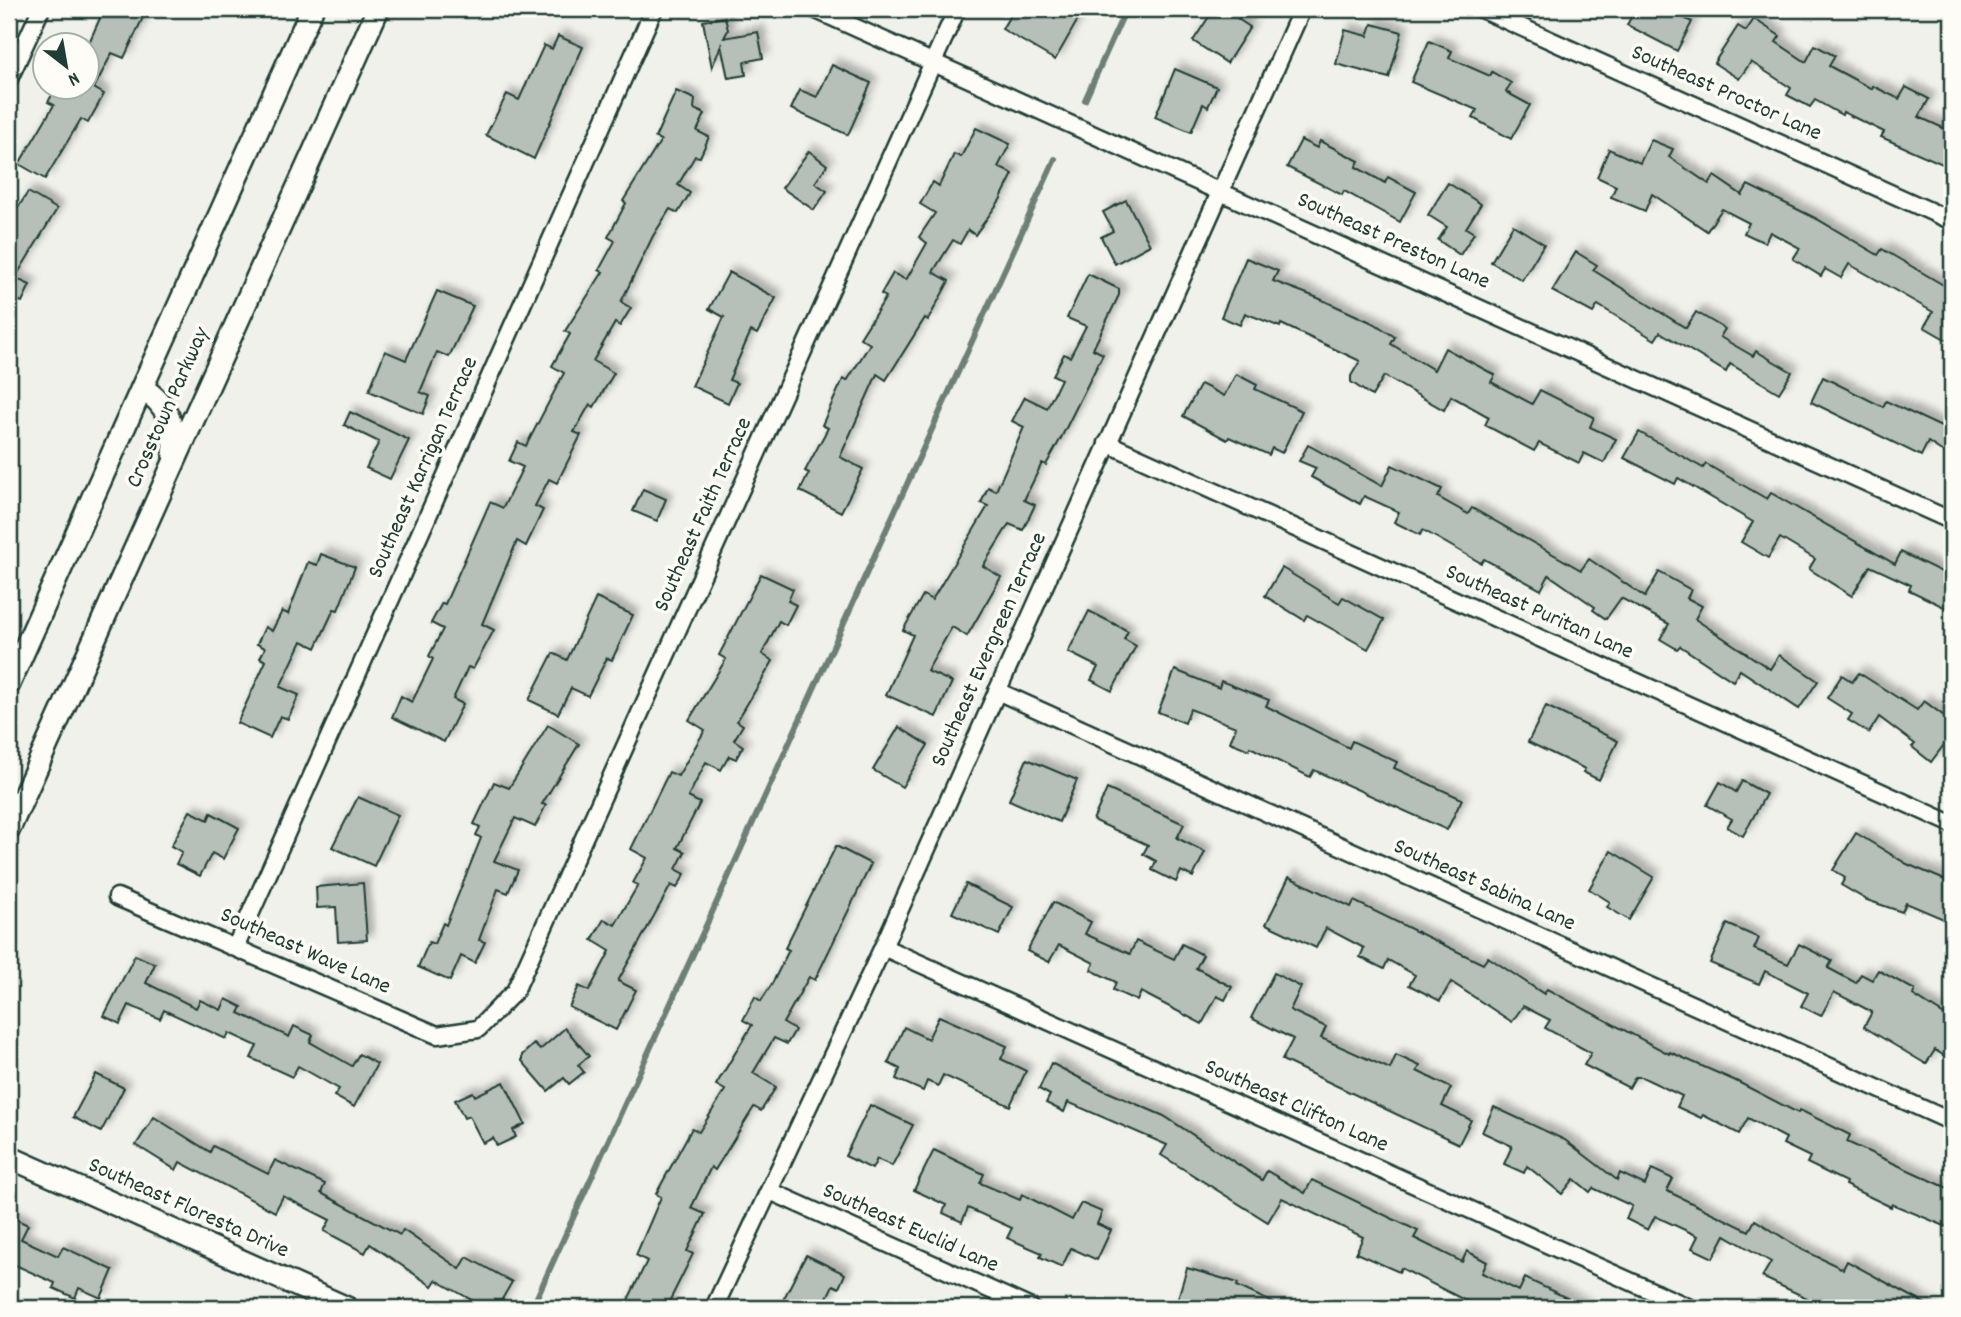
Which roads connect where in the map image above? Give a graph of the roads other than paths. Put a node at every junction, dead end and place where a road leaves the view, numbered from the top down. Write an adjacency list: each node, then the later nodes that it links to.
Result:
1 (41, 9): 10 (street)
2 (312, 9): 13 (main road, Crosstown Parkway)
3 (378, 9): 15 (main road, Crosstown Parkway)
4 (654, 9): 22 (street, Southeast Karrigan Terrace)
5 (814, 9): 9 (street, Southeast Preston Lane)
6 (957, 9): 9 (street, Southeast Faith Terrace)
7 (1302, 9): 11 (street, Southeast Evergreen Terrace)
8 (1481, 9): 12 (street, Southeast Proctor Lane)
9 (933, 62): 11 (street, Southeast Preston Lane); 24 (street, Southeast Faith Terrace)
10 (9, 79)
11 (1222, 190): 14 (street, Southeast Evergreen Terrace); 16 (street, Southeast Preston Lane)
12 (1952, 221)
13 (142, 388): 15 (main road); 17 (main road, Crosstown Parkway)
14 (1107, 443): 18 (street, Southeast Evergreen Terrace); 19 (street, Southeast Puritan Lane)
15 (174, 461): 20 (main road, Crosstown Parkway)
16 (1952, 521)
17 (9, 684)
18 (997, 691): 23 (street, Southeast Evergreen Terrace); 25 (street, Southeast Sabina Lane)
19 (1952, 824)
20 (9, 830)
21 (117, 897): 22 (street, Southeast Wave Lane)
22 (236, 946): 24 (street, Southeast Wave Lane)
23 (883, 947): 27 (street, Southeast Evergreen Terrace); 31 (street, Southeast Clifton Lane)
24 (478, 1029)
25 (1952, 1122)
26 (9, 1157): 28 (main road, Southeast Floresta Drive)
27 (770, 1191): 29 (street, Southeast Evergreen Terrace); 30 (street, Southeast Euclid Lane)
28 (343, 1308)
29 (715, 1308)
30 (1031, 1308)
31 (1690, 1308)

